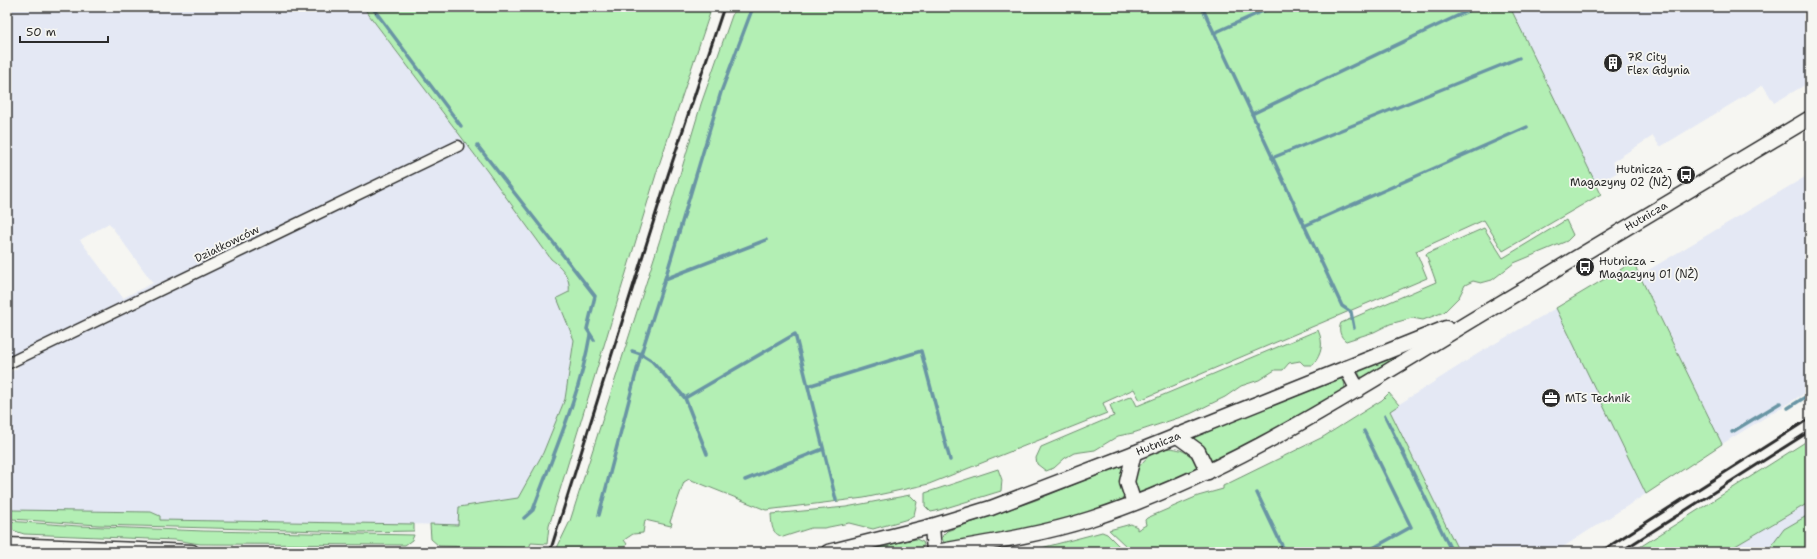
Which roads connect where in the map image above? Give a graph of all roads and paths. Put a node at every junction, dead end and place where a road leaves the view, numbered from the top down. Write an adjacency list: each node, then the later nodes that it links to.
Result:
1 (1810, 118): 3 (main road, Hutnicza)
2 (458, 146): 4 (street, Działkowców)
3 (1482, 314): 5 (main road, Hutnicza); 6 (main road, Hutnicza)
4 (7, 364)
5 (1346, 368): 6 (main road); 7 (main road, Hutnicza)
6 (1358, 390): 9 (main road, Hutnicza)
7 (1176, 436): 8 (main road, Hutnicza); 9 (main road)
8 (1134, 453): 10 (main road); 11 (main road, Hutnicza)
9 (1208, 472): 10 (main road, Hutnicza)
10 (1134, 503): 16 (main road, Hutnicza)
11 (932, 526): 15 (main road, Hutnicza); 16 (main road)
12 (7, 545): 13 (main road)
13 (52, 550): 14 (main road)
14 (192, 552)
15 (828, 552)
16 (935, 552)

